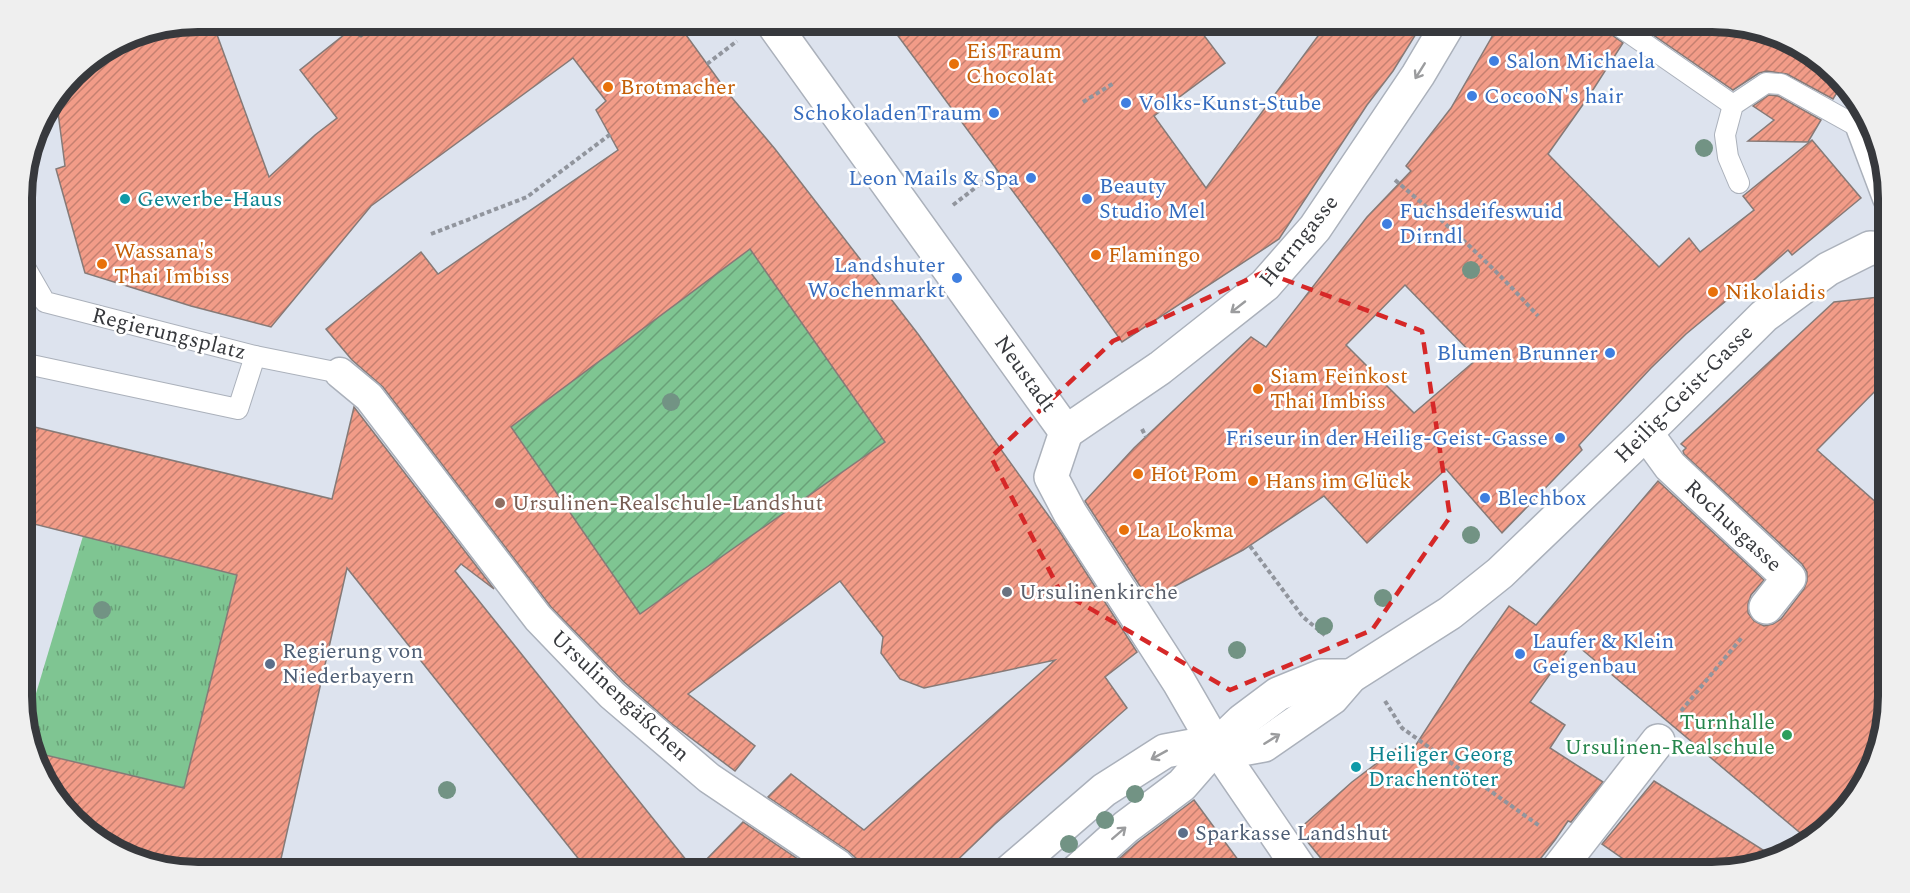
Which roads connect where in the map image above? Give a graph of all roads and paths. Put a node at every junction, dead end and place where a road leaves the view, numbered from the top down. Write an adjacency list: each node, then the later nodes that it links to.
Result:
1 (779, 32): 12 (street, Neustadt)
2 (1443, 32): 9 (street, Herrngasse, one-way to 9)
3 (1628, 32): 6 (lane)
4 (1114, 83): 5 (path)
5 (1083, 102)
6 (1733, 105): 7 (lane); 11 (lane)
7 (1861, 124)
8 (612, 134): 13 (path)
9 (1364, 155): 16 (path); 20 (street, Herrngasse, one-way to 20)
10 (997, 171): 12 (path)
11 (1739, 183)
12 (922, 230): 20 (street, Neustadt)
13 (431, 234)
14 (1878, 248): 21 (street, Heilig-Geist-Gasse)
15 (32, 279): 17 (lane, Regierungsplatz)
16 (1538, 316)
17 (255, 356): 18 (lane); 19 (lane, Regierungsplatz)
18 (32, 365)
19 (340, 373): 31 (street, Ursulinengäßchen)
20 (1066, 432): 26 (street, Neustadt)
21 (1646, 433): 23 (street, Rochusgasse); 24 (street, Heilig-Geist-Gasse)
22 (1250, 546): 24 (path)
23 (1766, 607): 25 (path, Rochusgasse)
24 (1358, 672): 26 (street); 30 (path)
25 (1658, 741): 30 (street)
26 (1216, 746): 27 (street, one-way to 27); 28 (street, one-way to 26); 29 (street, Neustadt)
27 (1021, 861)
28 (1088, 861)
29 (1295, 861)
30 (1564, 861)
31 (833, 862)

